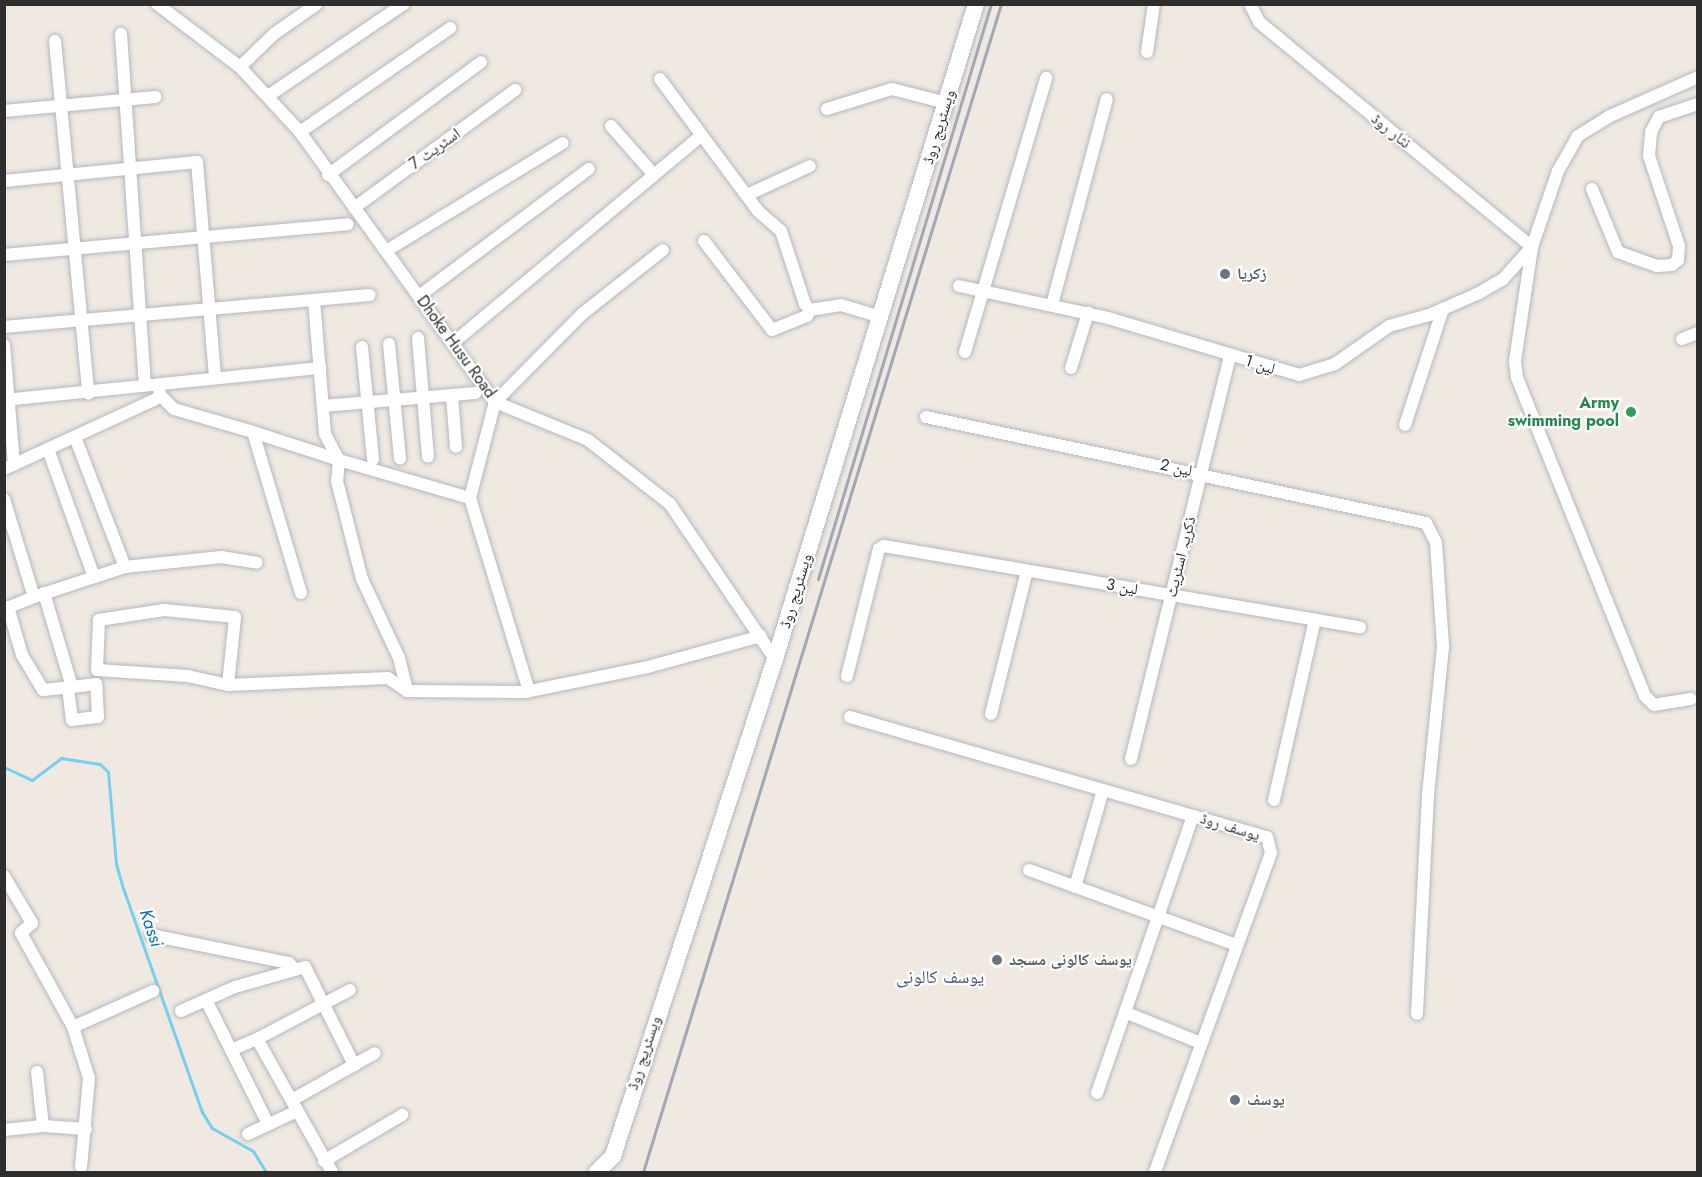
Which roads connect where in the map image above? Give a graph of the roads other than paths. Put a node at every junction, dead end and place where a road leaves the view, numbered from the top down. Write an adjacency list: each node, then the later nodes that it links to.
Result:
1 (317, 4): 12 (street)
2 (404, 4): 17 (street)
3 (976, 4): 21 (main road, ویسٹریج روڈ)
4 (1154, 4): 10 (street)
5 (157, 5): 12 (street, Dhoke Husu Road)
6 (1251, 9): 44 (street, نثار روڈ)
7 (450, 28): 27 (street)
8 (121, 34): 20 (street)
9 (55, 41): 23 (street)
10 (1147, 52)
11 (481, 62): 34 (street)
12 (240, 67): 17 (street, Dhoke Husu Road)
13 (1698, 77): 44 (street)
14 (1047, 78): 50 (street)
15 (660, 79): 28 (street)
16 (515, 90): 39 (street, اسٹریٹ 7)
17 (268, 96): 27 (street, Dhoke Husu Road)
18 (155, 97): 20 (street)
19 (1107, 99): 54 (street)
20 (126, 100): 23 (street); 31 (street)
21 (947, 103): 24 (street); 60 (main road, ویسٹریج روڈ)
22 (1698, 104): 37 (street)
23 (61, 106): 25 (street); 33 (street)
24 (827, 109)
25 (4, 111)
26 (611, 126): 35 (street)
27 (300, 132): 34 (street, Dhoke Husu Road)
28 (701, 136): 35 (street); 38 (street)
29 (563, 144): 47 (street)
30 (810, 166): 38 (street)
31 (130, 169): 33 (street); 41 (street); 43 (street)
32 (590, 169): 52 (street)
33 (68, 175): 36 (street); 45 (street)
34 (328, 175): 39 (street, Dhoke Husu Road)
35 (654, 175): 66 (street)
36 (4, 181)
37 (1592, 189)
38 (747, 195): 57 (street)
39 (354, 208): 47 (street, Dhoke Husu Road)
40 (348, 224): 41 (street)
41 (205, 237): 43 (street); 56 (street)
42 (704, 241): 57 (street)
43 (135, 243): 45 (street); 59 (street)
44 (1532, 247): 55 (street, لین 1); 116 (street)
45 (75, 249): 48 (street); 61 (street)
46 (663, 250): 83 (street)
47 (386, 251): 52 (street, Dhoke Husu Road)
48 (4, 255)
49 (959, 286): 50 (street, لین 1)
50 (983, 291): 54 (street, لین 1); 70 (street)
51 (370, 295): 53 (street)
52 (419, 296): 66 (street, Dhoke Husu Road)
53 (314, 300): 56 (street); 72 (street)
54 (1052, 305): 58 (street, لین 1)
55 (1443, 309): 71 (street, لین 1); 87 (street)
56 (210, 310): 59 (street); 74 (street)
57 (810, 310): 60 (street)
58 (1088, 313): 71 (street, لین 1); 73 (street)
59 (140, 316): 61 (street); 75 (street)
60 (881, 317): 111 (main road, ویسٹریج روڈ)
61 (82, 320): 62 (street); 76 (street)
62 (4, 327)
63 (1698, 333): 65 (street)
64 (418, 338): 80 (street)
65 (1682, 339)
66 (453, 343): 83 (street, Dhoke Husu Road)
67 (389, 344): 82 (street)
68 (4, 345): 81 (street)
69 (362, 347): 84 (street)
70 (965, 352)
71 (1230, 355): 97 (street, ذکریہ اسٹریٹ)
72 (320, 368): 74 (street); 85 (street)
73 (1071, 368)
74 (215, 377): 75 (street)
75 (150, 383): 76 (street); 79 (street)
76 (88, 393): 81 (street)
77 (475, 393): 78 (street)
78 (452, 395): 80 (street); 90 (street)
79 (161, 396): 88 (street); 89 (street)
80 (423, 398): 82 (street); 92 (street)
81 (7, 400): 96 (street)
82 (395, 400): 84 (street); 94 (street)
83 (495, 402): 98 (street); 110 (street, Dhoke Husu Road)
84 (367, 403): 85 (street); 93 (street)
85 (323, 406): 95 (street)
86 (926, 417): 97 (street, لین 2)
87 (1405, 425)
88 (253, 432): 95 (street); 104 (street)
89 (75, 437): 91 (street); 101 (street)
90 (456, 447)
91 (48, 449): 96 (street); 103 (street)
92 (428, 457)
93 (373, 459)
94 (400, 459)
95 (339, 460): 98 (street); 115 (street)
96 (9, 467)
97 (1201, 473): 106 (street, ذکریہ اسٹریٹ); 136 (street, لین 2)
98 (470, 498): 114 (street)
99 (4, 499): 105 (street)
100 (257, 563): 101 (street)
101 (125, 567): 103 (street)
102 (1027, 571): 106 (street, لین 3); 112 (street, لین 3); 117 (street)
103 (94, 577): 105 (street)
104 (301, 593)
105 (39, 595): 107 (street); 107 (street)
106 (1171, 595): 108 (street, لین 3); 119 (street, ذکریہ اسٹریٹ)
107 (6, 608)
108 (1315, 620): 109 (street, لین 3); 121 (street)
109 (1360, 627)
110 (761, 636): 111 (street, Dhoke Husu Road); 114 (street)
111 (775, 659): 154 (main road, ویسٹریج روڈ)
112 (847, 676)
113 (228, 685): 113 (street); 115 (street)
114 (529, 691): 115 (street)
115 (407, 692)
116 (1691, 699)
117 (991, 714)
118 (850, 717): 120 (street, یوسف روڈ)
119 (1131, 759)
120 (1103, 790): 122 (street, یوسف روڈ); 125 (street)
121 (1274, 800)
122 (1192, 816): 126 (street); 128 (street, یوسف روڈ)
123 (1029, 870): 125 (street)
124 (5, 877): 137 (street)
125 (1075, 886): 126 (street)
126 (1159, 917): 128 (street); 135 (street)
127 (151, 935): 129 (street)
128 (1236, 945): 139 (street, یوسف روڈ)
129 (295, 970): 132 (street); 133 (street)
130 (350, 990): 133 (street)
131 (153, 992): 137 (street)
132 (206, 1000): 134 (street); 140 (street)
133 (321, 1006): 138 (street); 142 (street)
134 (181, 1011)
135 (1126, 1013): 139 (street); 144 (street)
136 (1417, 1014)
137 (73, 1027): 149 (street)
138 (257, 1039): 140 (street); 145 (street)
139 (1201, 1043): 156 (street, یوسف روڈ)
140 (231, 1050): 147 (street)
141 (375, 1053): 142 (street)
142 (354, 1065): 145 (street)
143 (37, 1072): 148 (street)
144 (1097, 1093)
145 (294, 1105): 147 (street); 152 (street)
146 (402, 1115): 152 (street)
147 (268, 1124): 151 (street)
148 (43, 1126): 149 (street); 150 (street)
149 (86, 1129): 153 (street)
150 (4, 1130)
151 (248, 1134)
152 (324, 1161): 155 (street)
153 (81, 1167)
154 (601, 1172)
155 (332, 1173)
156 (1155, 1173)

